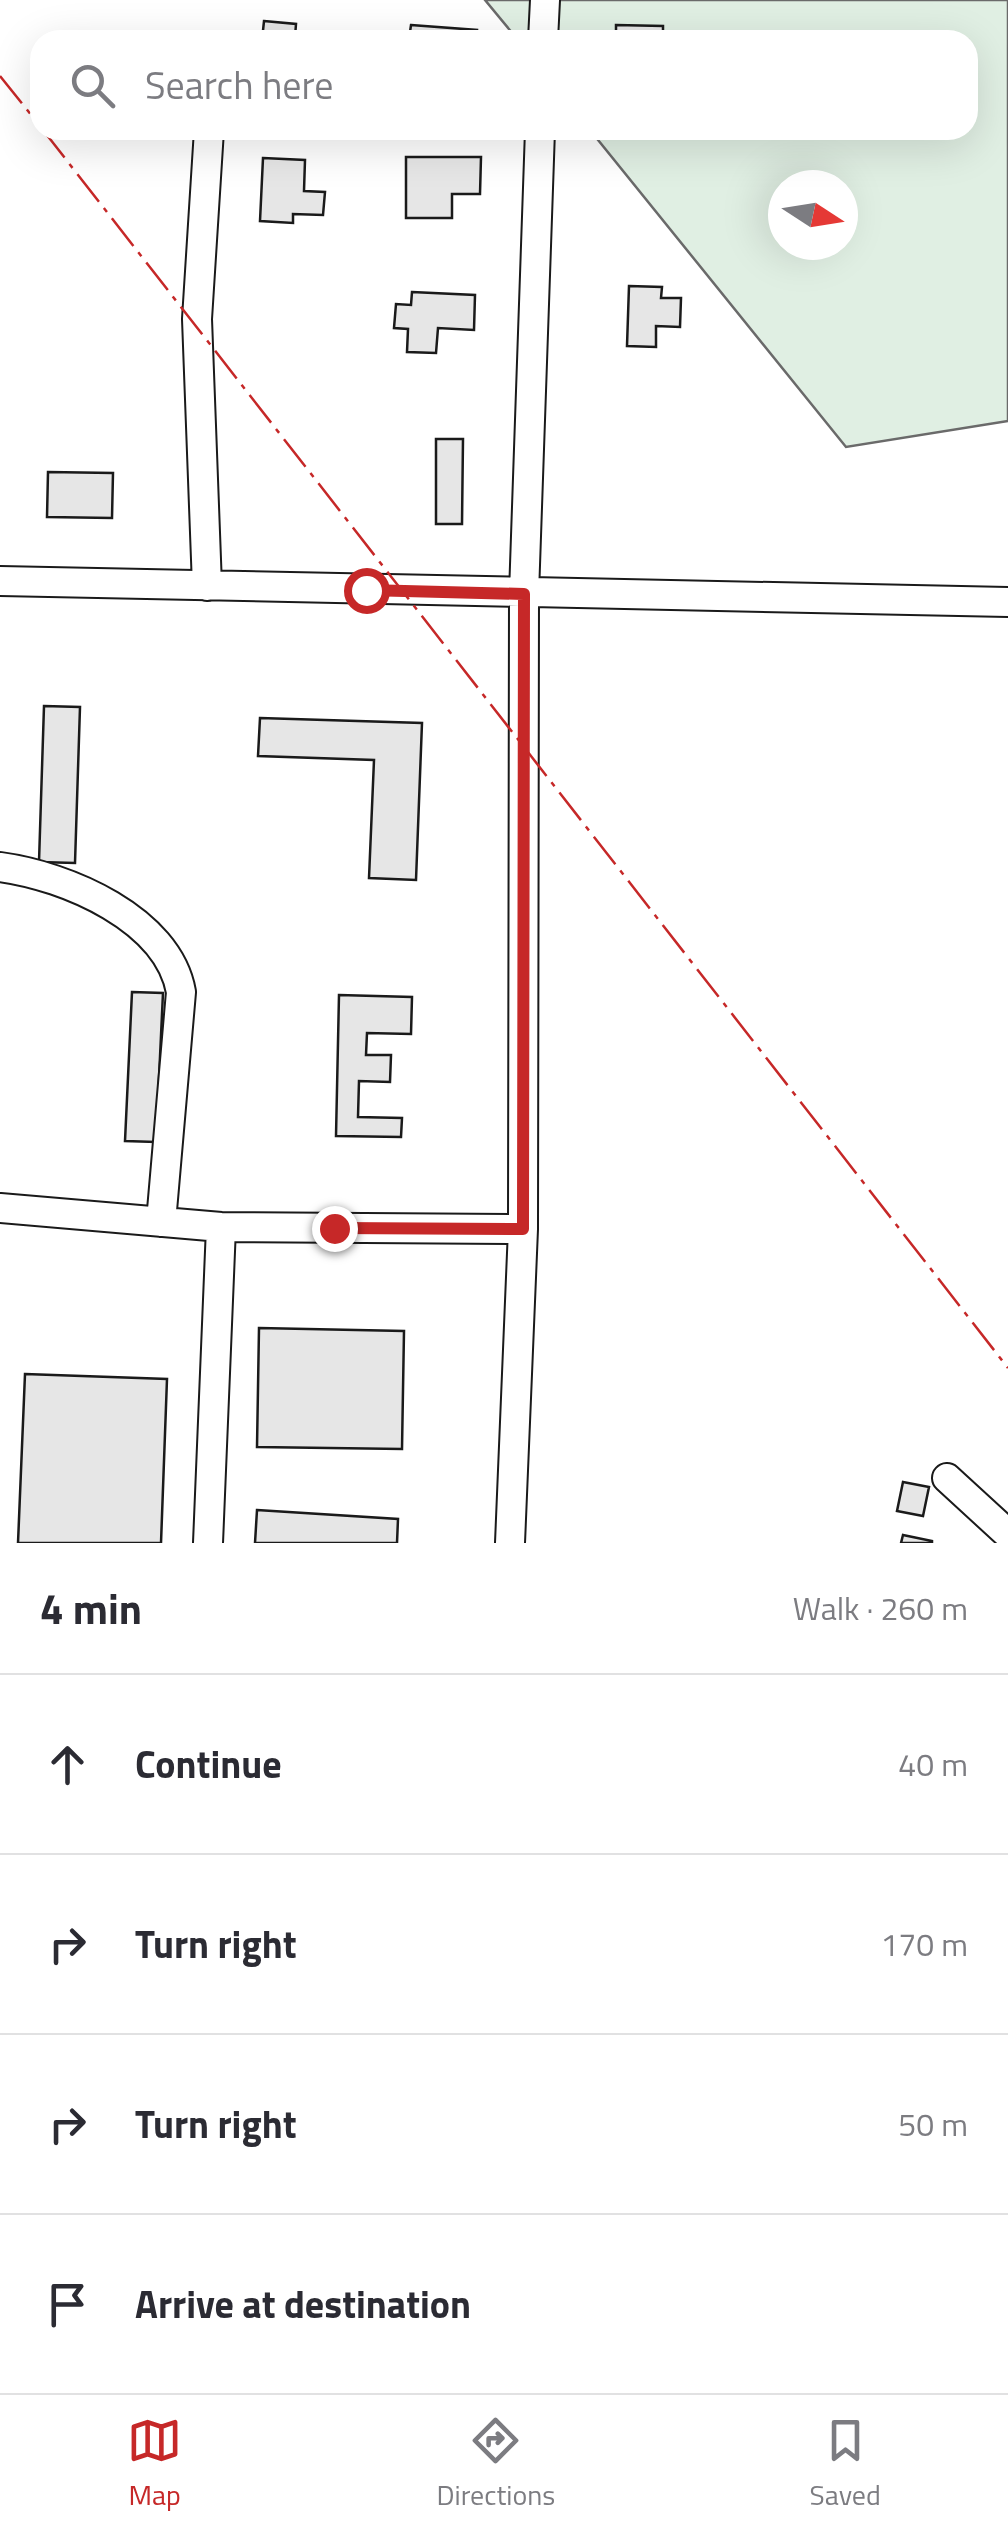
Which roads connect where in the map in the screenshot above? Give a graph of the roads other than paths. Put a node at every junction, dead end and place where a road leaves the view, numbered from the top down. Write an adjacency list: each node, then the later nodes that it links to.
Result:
1 (545, 0): 2 (street)
2 (544, 30)
3 (208, 140): 6 (street)
4 (540, 140): 7 (street)
5 (0, 581): 6 (street)
6 (207, 586): 7 (street)
7 (524, 594): 8 (street); 13 (street)
8 (1008, 602)
9 (0, 868): 11 (street)
10 (0, 1208): 11 (street)
11 (161, 1222): 12 (street)
12 (221, 1227): 13 (street); 16 (street)
13 (523, 1229): 17 (street)
14 (947, 1478): 15 (street)
15 (1008, 1534)
16 (208, 1543)
17 (510, 1543)

